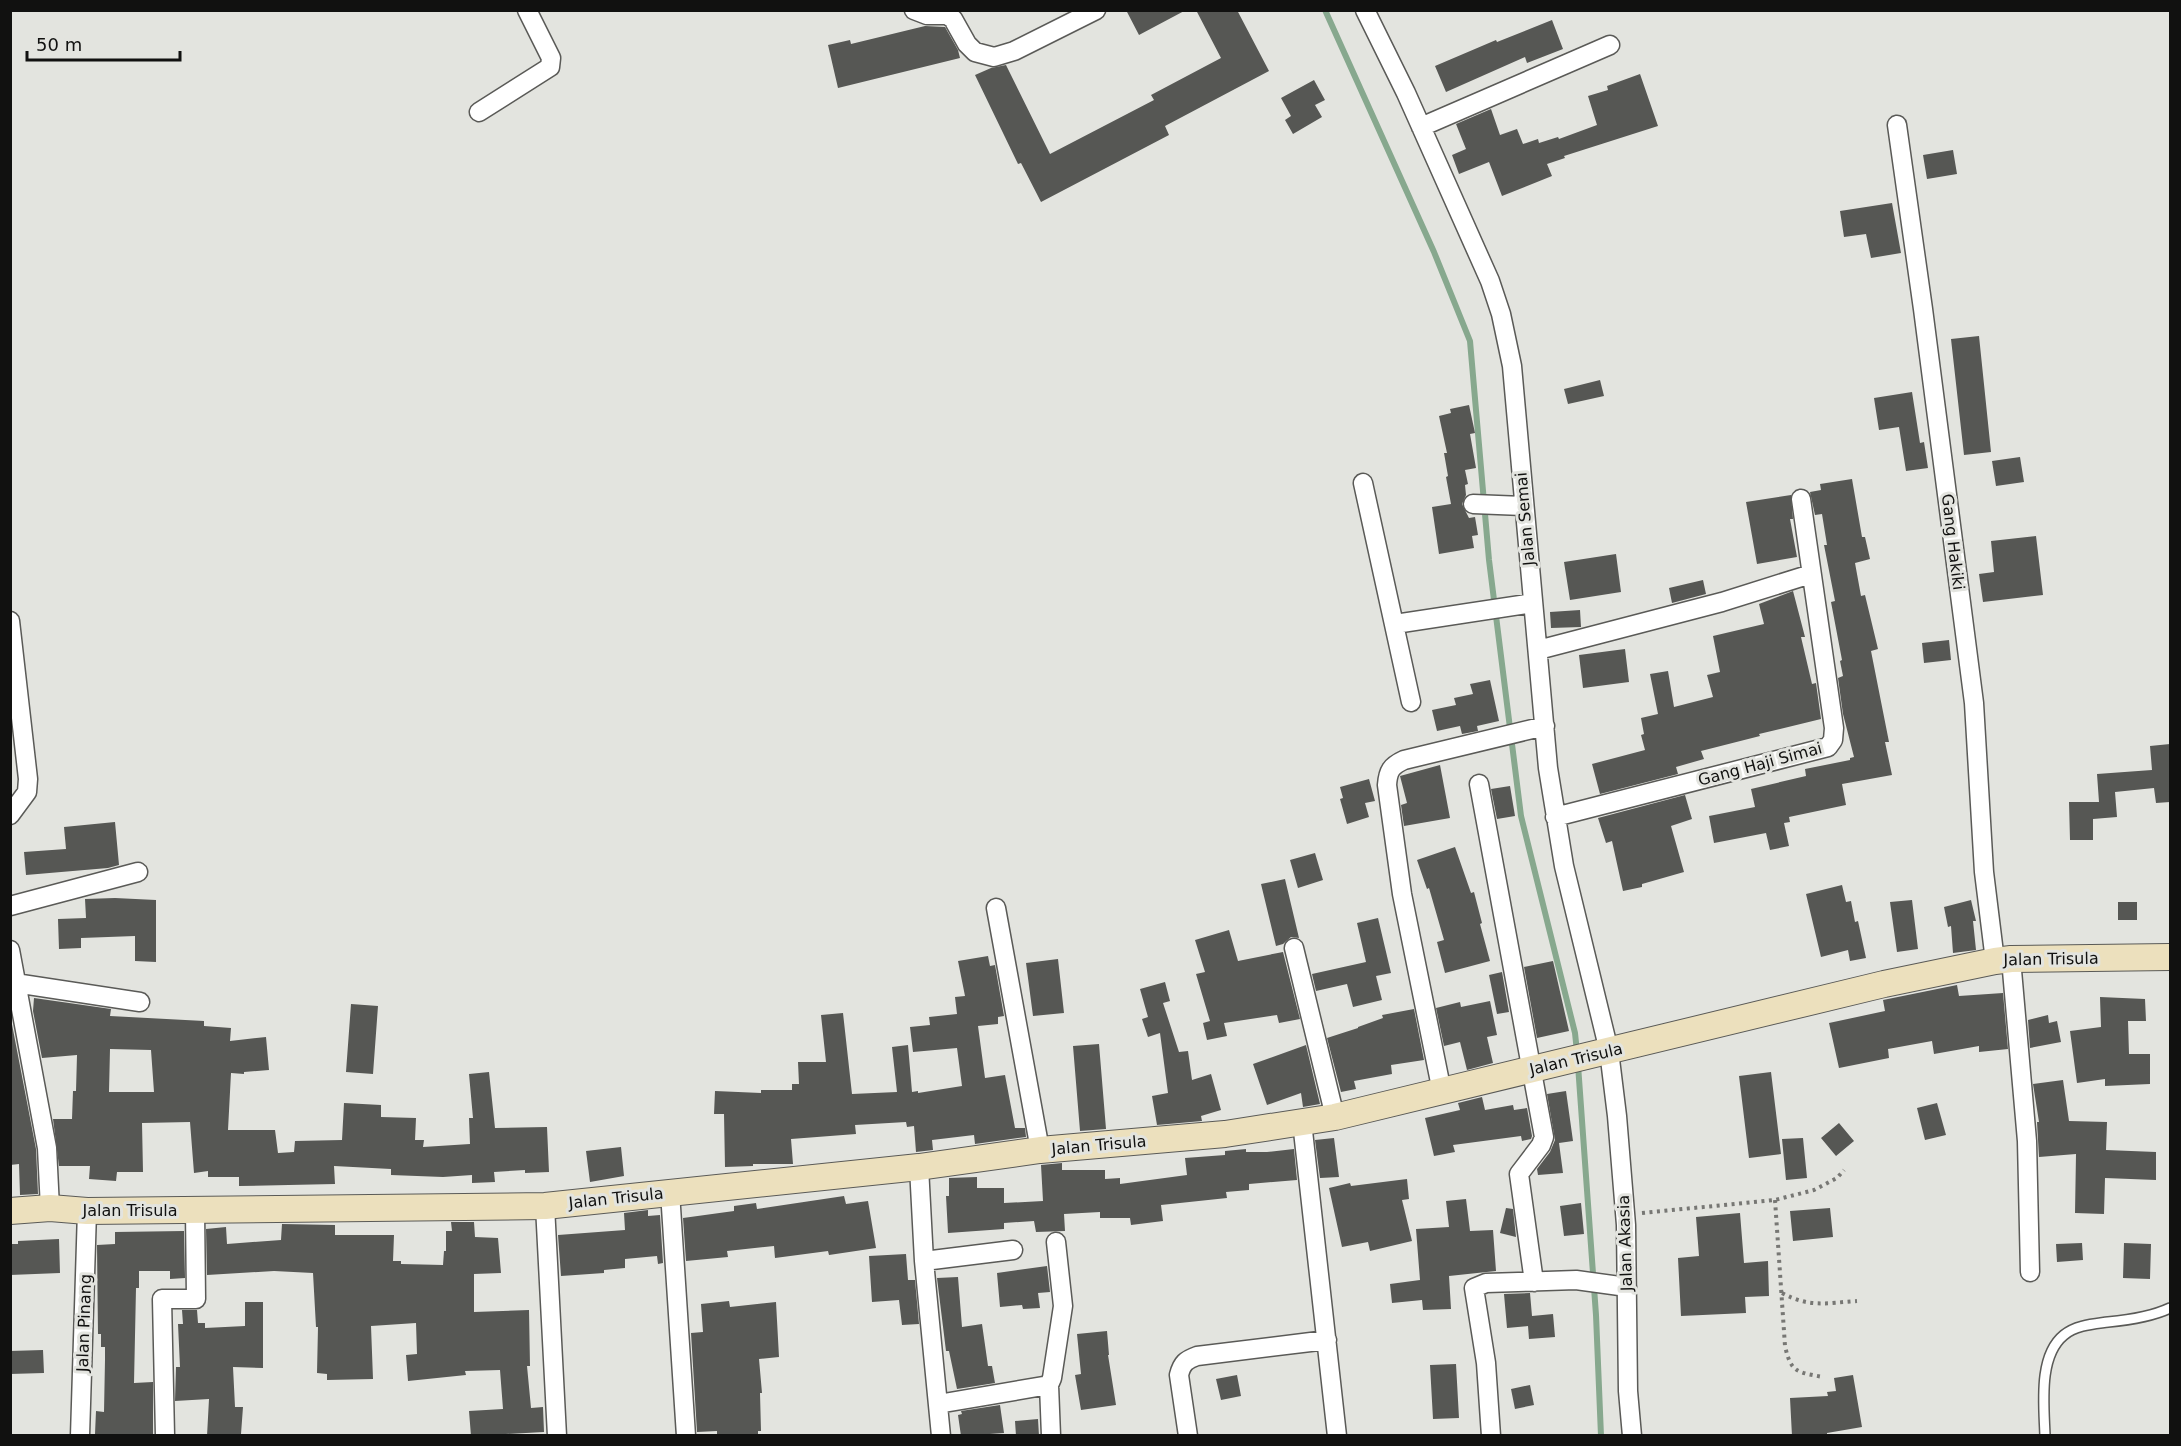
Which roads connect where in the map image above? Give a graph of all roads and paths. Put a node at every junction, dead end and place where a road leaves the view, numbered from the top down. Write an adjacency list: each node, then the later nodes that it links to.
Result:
1 (526, 10): 6 (street)
2 (914, 10): 3 (street)
3 (1096, 10)
4 (1365, 10): 8 (street, Jalan Semai)
5 (1610, 45): 8 (street)
6 (479, 112)
7 (1896, 125): 29 (street, Gang Hakiki)
8 (1421, 128): 12 (street, Jalan Semai)
9 (1363, 483): 16 (street)
10 (1801, 499): 13 (street, Gang Haji Simai)
11 (1473, 504): 12 (street)
12 (1517, 506): 14 (street, Jalan Semai)
13 (1811, 574): 17 (street); 22 (street, Gang Haji Simai)
14 (1533, 603): 16 (street); 17 (street, Jalan Semai)
15 (10, 621): 21 (street)
16 (1395, 624): 18 (street)
17 (1538, 650): 19 (street, Jalan Semai)
18 (1411, 702)
19 (1537, 728): 22 (street, Jalan Semai); 34 (street)
20 (1479, 784): 33 (street)
21 (10, 815)
22 (1556, 817): 32 (street, Jalan Semai)
23 (138, 872): 24 (street)
24 (10, 906)
25 (996, 908): 37 (street)
26 (1294, 948): 35 (street)
27 (10, 950): 30 (street)
28 (2170, 957): 29 (street, Jalan Trisula)
29 (2003, 960): 32 (street, Jalan Trisula); 51 (street, Gang Hakiki)
30 (15, 982): 31 (street); 43 (street)
31 (140, 1002)
32 (1605, 1052): 33 (street, Jalan Trisula); 47 (street, Jalan Akasia)
33 (1532, 1070): 34 (street, Jalan Trisula); 52 (street)
34 (1442, 1092): 35 (street, Jalan Trisula)
35 (1335, 1117): 36 (street, Jalan Trisula)
36 (1302, 1122): 37 (street, Jalan Trisula); 57 (street)
37 (1040, 1150): 38 (street, Jalan Trisula)
38 (919, 1167): 40 (street, Jalan Trisula); 50 (street)
39 (1844, 1170): 41 (path)
40 (670, 1192): 42 (street, Jalan Trisula); 64 (street)
41 (1775, 1200): 47 (path); 54 (path)
42 (545, 1206): 44 (street, Jalan Trisula); 63 (street)
43 (50, 1208): 45 (street, Jalan Trisula); 46 (street, Jalan Trisula)
44 (195, 1210): 46 (street, Jalan Trisula); 61 (street)
45 (10, 1211)
46 (87, 1211): 62 (street, Jalan Pinang)
47 (1626, 1215): 53 (street, Jalan Akasia)
48 (1056, 1242): 59 (street)
49 (1013, 1250): 50 (street)
50 (924, 1262): 60 (street)
51 (2030, 1272)
52 (1534, 1282): 53 (street); 69 (street)
53 (1625, 1286): 70 (street, Jalan Akasia)
54 (1781, 1292): 55 (path); 58 (path)
55 (1857, 1301)
56 (2170, 1308): 71 (lane)
57 (1327, 1341): 67 (street); 68 (street)
58 (1823, 1377)
59 (1049, 1385): 60 (street); 66 (street)
60 (938, 1404): 65 (street)
61 (165, 1430)
62 (80, 1436)
63 (556, 1436)
64 (686, 1436)
65 (941, 1436)
66 (1051, 1436)
67 (1188, 1436)
68 (1337, 1436)
69 (1491, 1436)
70 (1632, 1436)
71 (2045, 1436)

